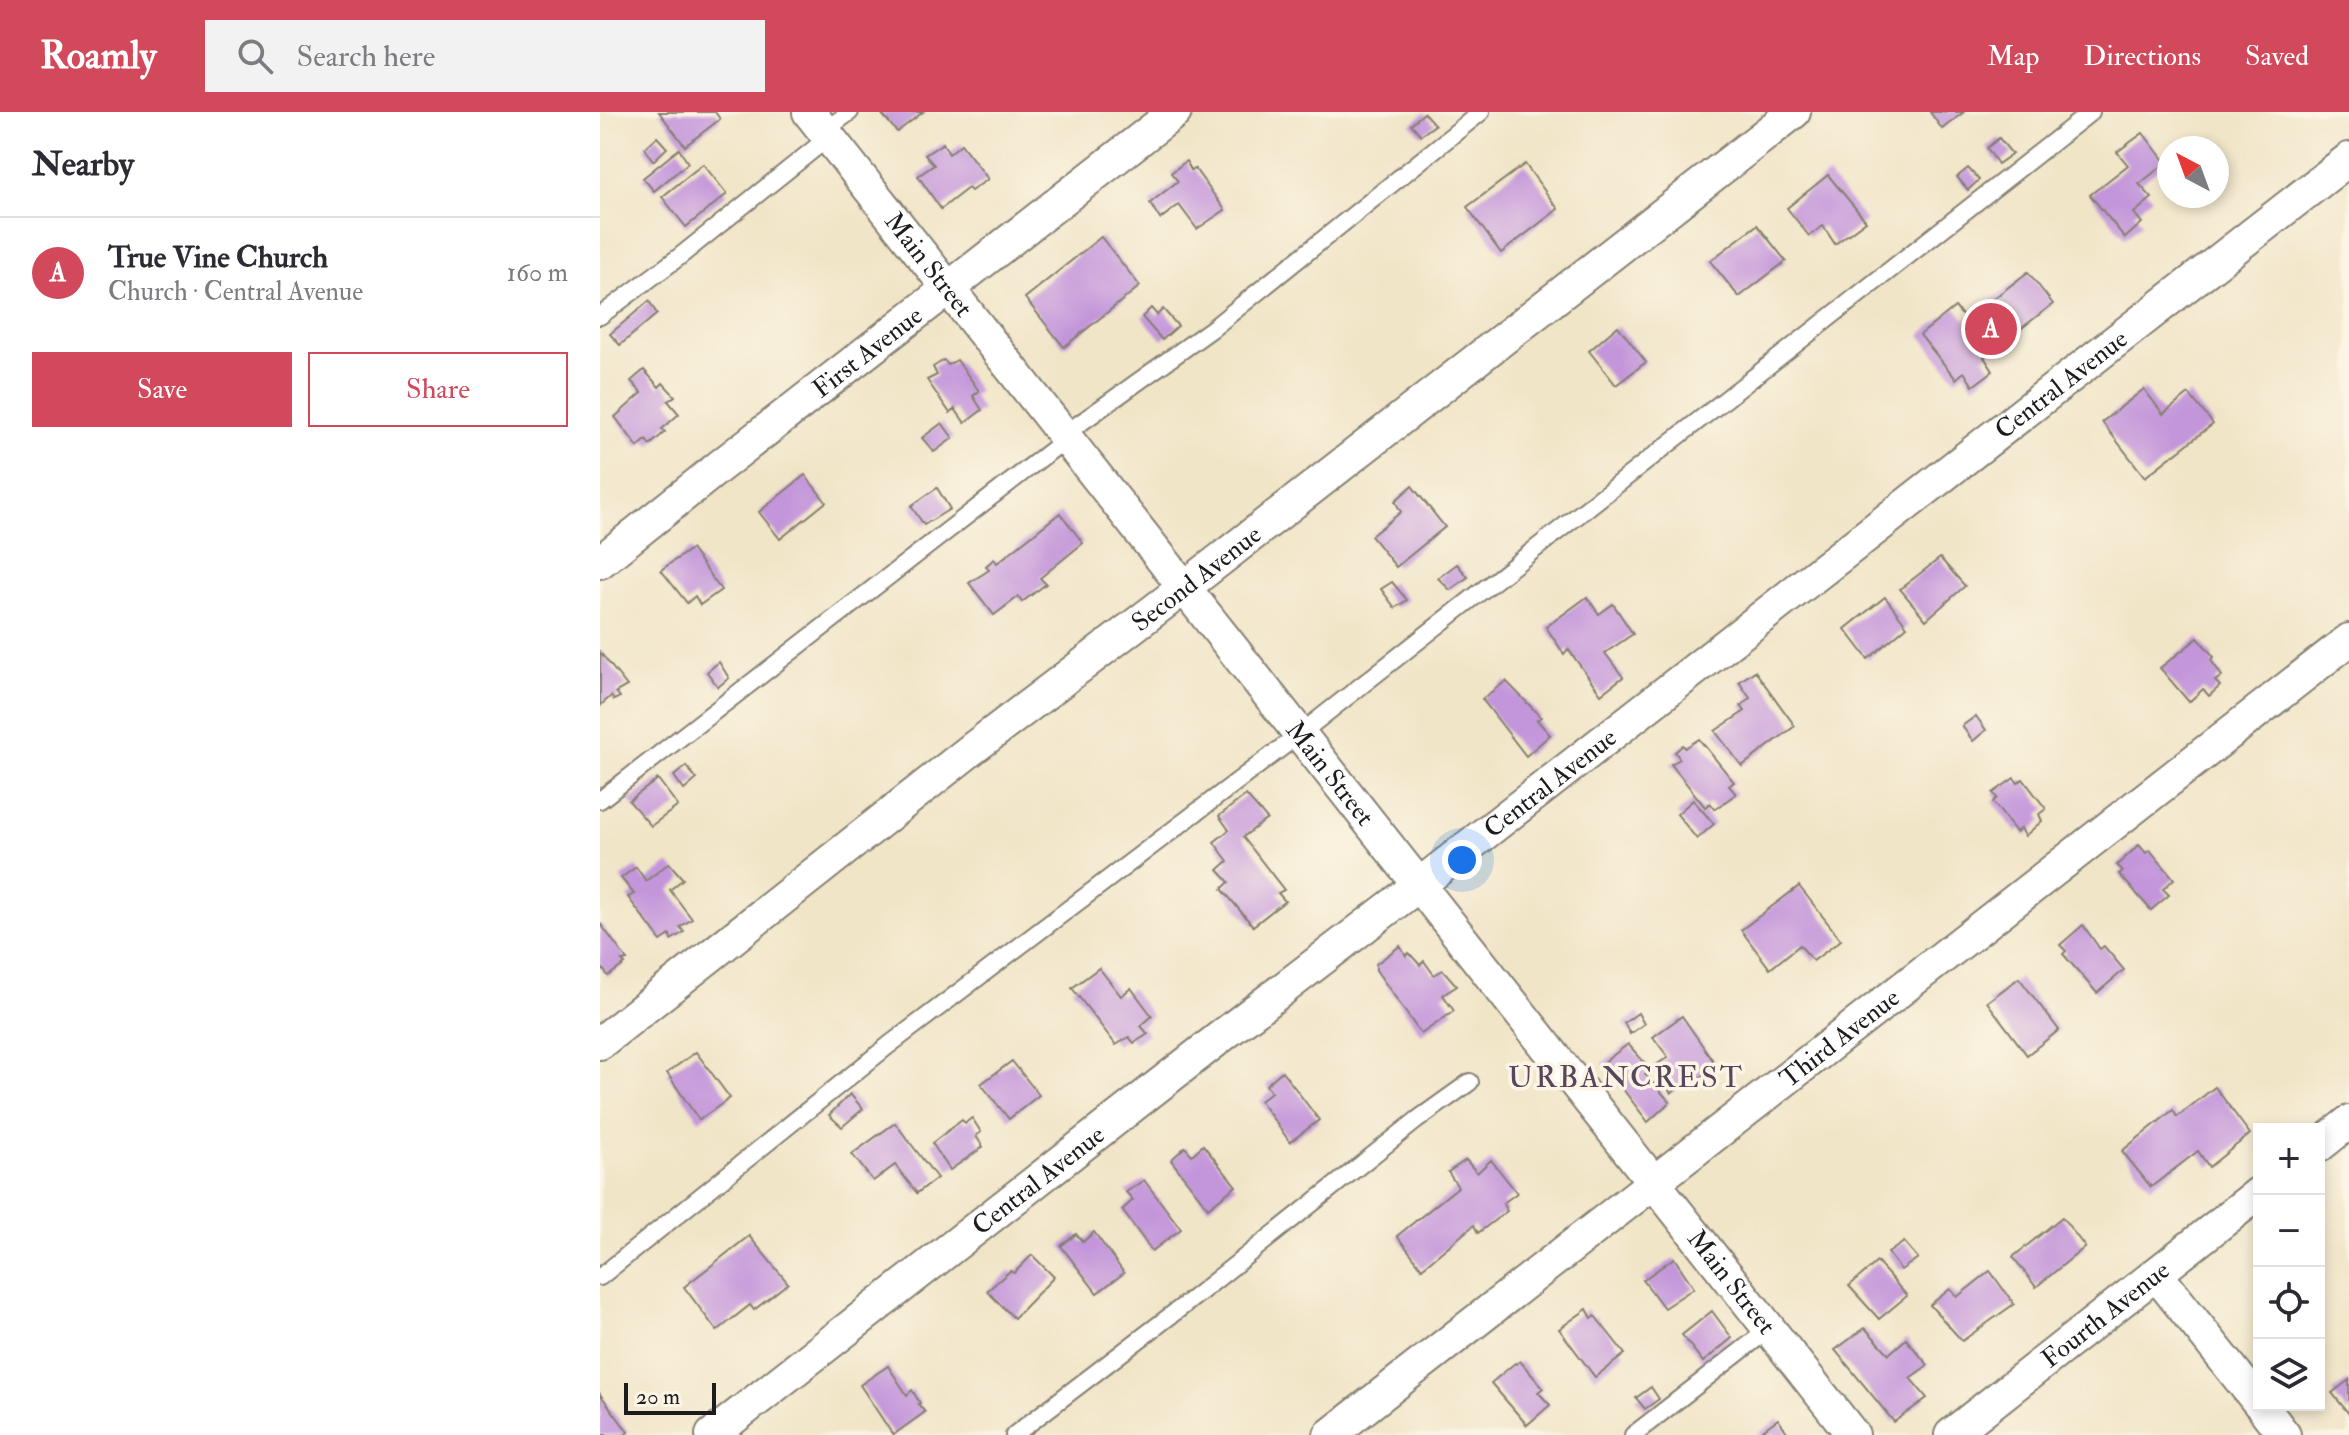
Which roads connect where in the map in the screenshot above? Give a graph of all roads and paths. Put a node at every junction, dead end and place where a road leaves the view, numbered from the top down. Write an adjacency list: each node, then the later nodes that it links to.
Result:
1 (850, 112): 6 (lane)
2 (1175, 112): 8 (street, First Avenue)
3 (1481, 112): 10 (lane)
4 (1794, 112): 12 (street, Second Avenue)
5 (2091, 112): 14 (lane)
6 (821, 127): 8 (street, Main Street); 9 (lane)
7 (2349, 159): 16 (street, Central Avenue)
8 (950, 289): 10 (street, Main Street); 11 (street, First Avenue)
9 (600, 316)
10 (1066, 436): 12 (street, Main Street); 15 (lane)
11 (600, 562)
12 (1185, 587): 14 (street, Main Street); 17 (street, Second Avenue)
13 (2349, 640): 21 (street, Third Avenue)
14 (1301, 733): 16 (street, Main Street); 24 (lane)
15 (600, 800)
16 (1420, 884): 21 (street, Main Street); 28 (street, Central Avenue)
17 (600, 1043)
18 (1470, 1082): 29 (lane)
19 (2349, 1122): 20 (street)
20 (2325, 1141)
21 (1654, 1183): 25 (street, Main Street); 30 (street, Third Avenue)
22 (2256, 1195): 23 (street, Fourth Avenue)
23 (2156, 1274): 26 (street); 33 (street, Fourth Avenue)
24 (600, 1277)
25 (1769, 1329): 31 (lane); 32 (street, Main Street)
26 (2253, 1395)
27 (2265, 1411): 34 (street)
28 (712, 1435)
29 (1014, 1435)
30 (1330, 1435)
31 (1633, 1435)
32 (1853, 1435)
33 (1951, 1435)
34 (2284, 1435)

